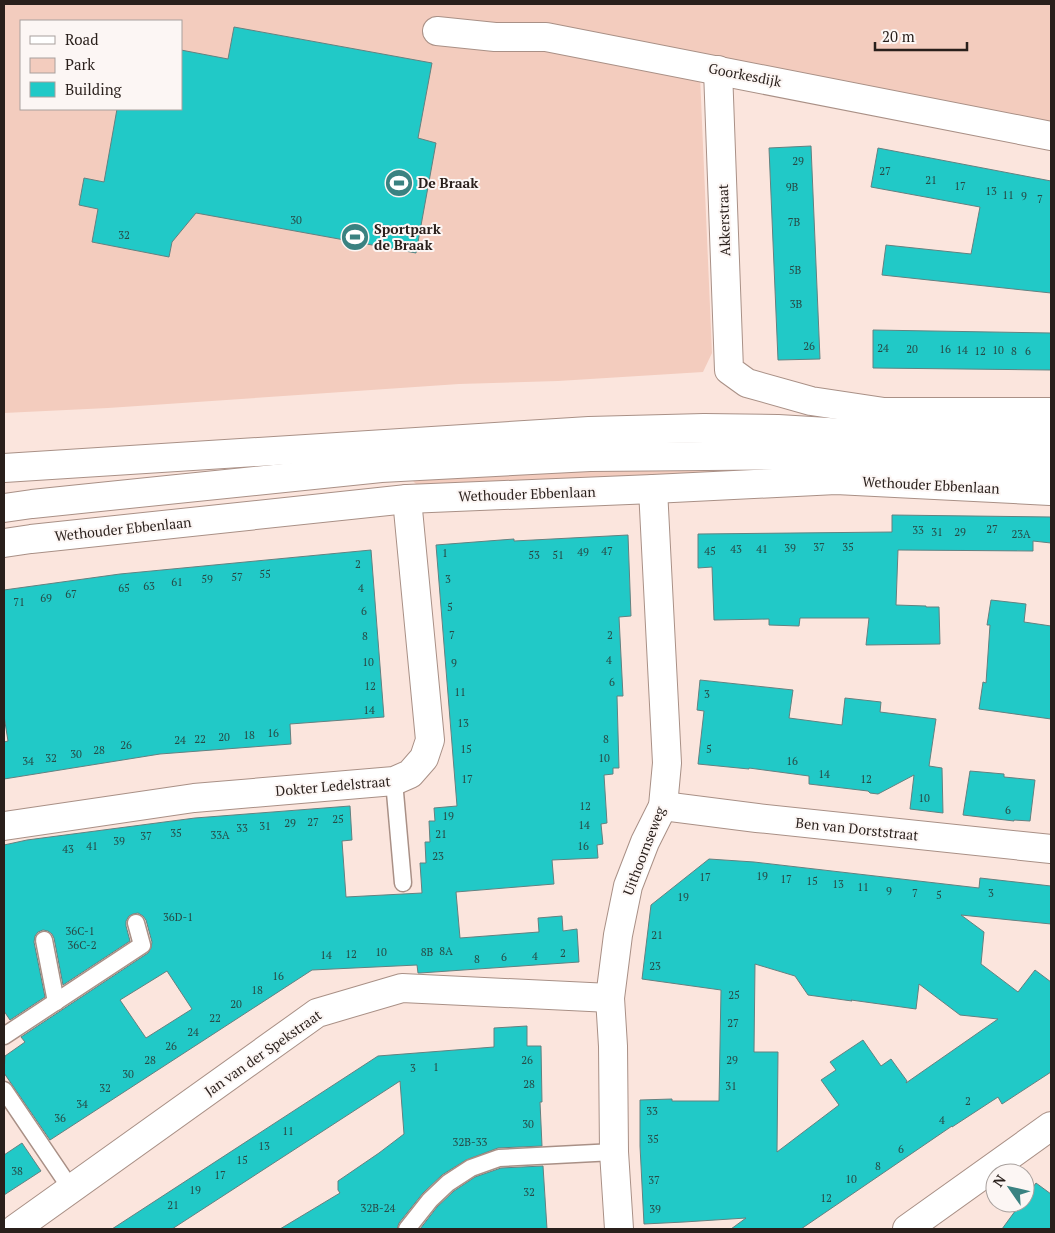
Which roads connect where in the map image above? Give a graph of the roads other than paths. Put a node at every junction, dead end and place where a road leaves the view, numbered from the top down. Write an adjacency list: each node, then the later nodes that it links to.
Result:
1 (437, 31): 2 (street, Goorkesdijk)
2 (718, 70): 3 (street, Goorkesdijk); 4 (street, Akkerstraat)
3 (1051, 136)
4 (1051, 412)
5 (1051, 439): 7 (street)
6 (1051, 465): 11 (street, Wethouder Ebbenlaan)
7 (4, 468)
8 (653, 489): 9 (street, Wethouder Ebbenlaan); 10 (street, Wethouder Ebbenlaan); 14 (street, Uithoornseweg)
9 (1051, 490)
10 (407, 499): 12 (street, Wethouder Ebbenlaan); 13 (street, Dokter Ledelstraat)
11 (4, 508)
12 (4, 543)
13 (394, 781): 15 (street, Dokter Ledelstraat); 17 (lane)
14 (663, 806): 16 (street, Ben van Dorststraat); 20 (street, Uithoornseweg)
15 (4, 826)
16 (1051, 849)
17 (403, 883)
18 (136, 923): 21 (lane)
19 (44, 940): 21 (lane)
20 (610, 998): 25 (street, Uithoornseweg); 26 (street, Jan van der Spekstraat)
21 (56, 1002): 22 (lane)
22 (4, 1036)
23 (4, 1090): 26 (lane)
24 (1051, 1126): 30 (street)
25 (614, 1152): 28 (lane); 29 (street, Uithoornseweg)
26 (71, 1189): 27 (street, Jan van der Spekstraat)
27 (15, 1229)
28 (407, 1229)
29 (619, 1229)
30 (906, 1229)

